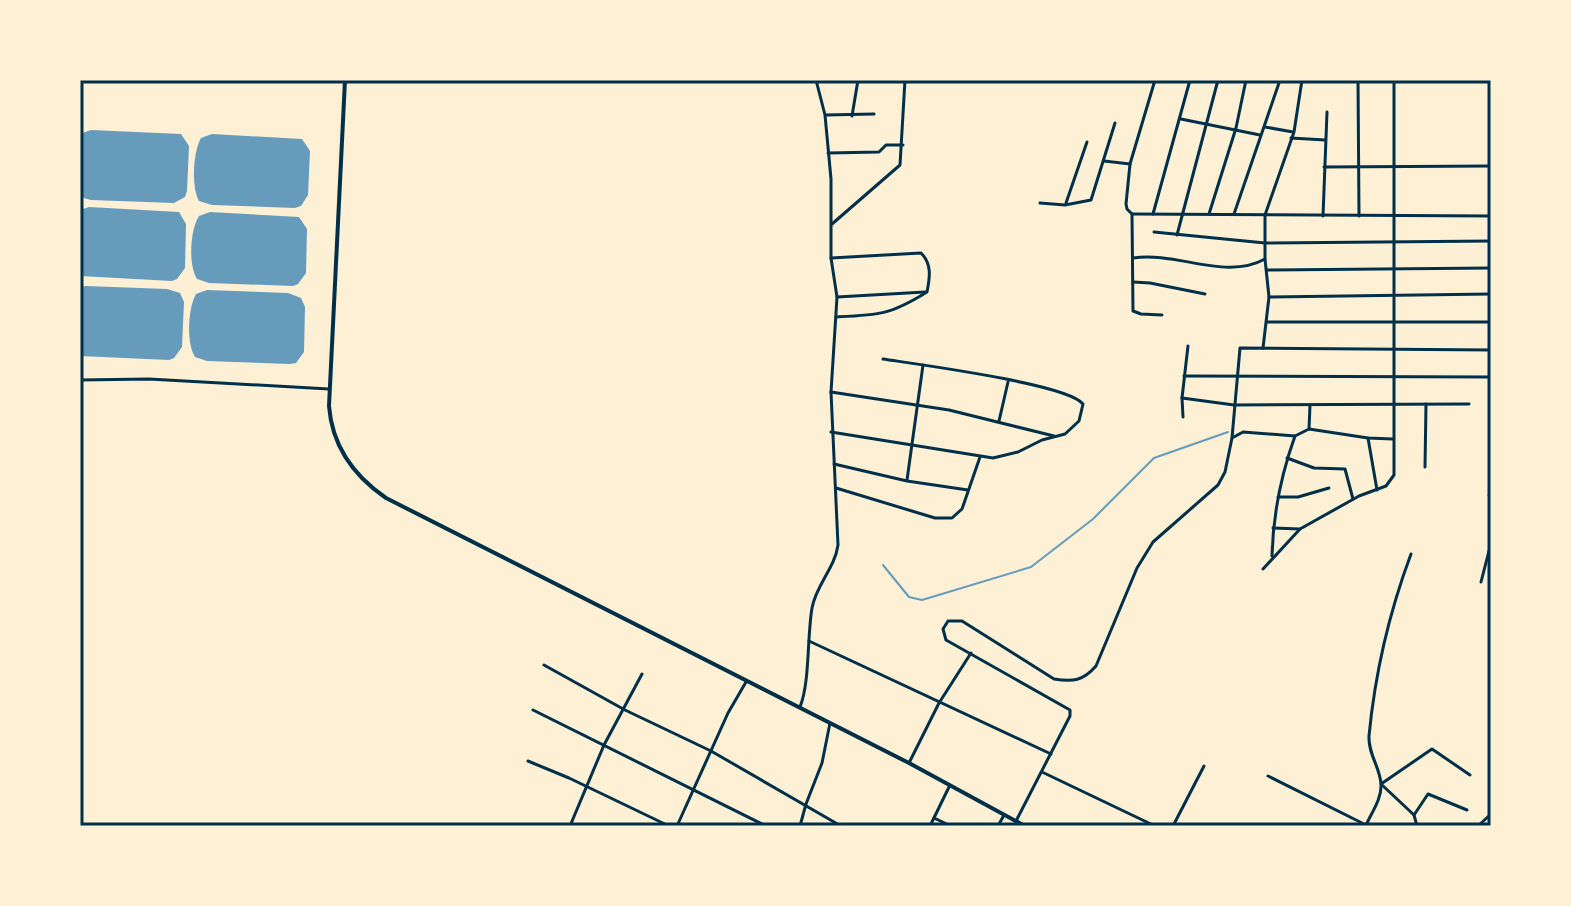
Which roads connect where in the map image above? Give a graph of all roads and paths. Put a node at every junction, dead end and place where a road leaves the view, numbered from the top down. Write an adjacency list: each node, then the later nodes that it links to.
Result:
1 (345, 80): 83 (street)
2 (816, 80): 15 (street)
3 (858, 80): 16 (street)
4 (905, 80): 27 (street)
5 (1155, 80): 30 (street)
6 (1190, 80): 17 (street)
7 (1218, 80): 19 (street)
8 (1246, 80): 21 (street)
9 (1280, 80): 20 (street)
10 (1302, 80): 22 (street)
11 (1358, 80): 31 (street)
12 (1394, 80): 32 (street)
13 (1327, 112): 25 (street)
14 (874, 114): 16 (street)
15 (825, 115): 16 (street); 28 (street)
16 (852, 116)
17 (1181, 119): 19 (street); 38 (street)
18 (1115, 123): 29 (street)
19 (1208, 124): 21 (street); 41 (street)
20 (1265, 127): 22 (street); 23 (street)
21 (1236, 128): 23 (street); 39 (street)
22 (1294, 132): 24 (street)
23 (1261, 135): 40 (street)
24 (1291, 138): 25 (street); 42 (street)
25 (1325, 140): 34 (street)
26 (1087, 142): 36 (street)
27 (903, 145): 28 (street); 47 (street)
28 (828, 153): 47 (street)
29 (1104, 161): 30 (street); 36 (street)
30 (1130, 164): 37 (street)
31 (1359, 165): 32 (street); 34 (street); 45 (street)
32 (1394, 166): 33 (street); 43 (street)
33 (1491, 166)
34 (1324, 167): 44 (street)
35 (1040, 203): 36 (street)
36 (1065, 205)
37 (1132, 214): 38 (street); 54 (street)
38 (1153, 214): 41 (street)
39 (1209, 214): 40 (street); 41 (street)
40 (1234, 214): 42 (street)
41 (1181, 215): 49 (street)
42 (1265, 215): 44 (street); 51 (street)
43 (1394, 215): 45 (street); 46 (street); 52 (street)
44 (1323, 216): 45 (street)
45 (1359, 216)
46 (1491, 216)
47 (832, 224): 53 (street)
48 (1154, 232): 49 (street)
49 (1177, 236): 51 (street)
50 (1491, 241): 52 (street)
51 (1265, 243): 52 (street); 55 (street)
52 (1395, 243): 58 (street)
53 (831, 258): 60 (street); 64 (street)
54 (1133, 258): 55 (street); 59 (street)
55 (1265, 259): 57 (street)
56 (1491, 268): 58 (street)
57 (1267, 270): 58 (street); 65 (street)
58 (1395, 270): 63 (street)
59 (1133, 282): 61 (street); 66 (street)
60 (927, 292): 64 (street); 67 (street)
61 (1205, 294)
62 (1491, 294): 63 (street)
63 (1394, 296): 65 (street); 69 (street)
64 (837, 297): 67 (street)
65 (1269, 297): 68 (street)
66 (1162, 315)
67 (836, 317): 84 (street)
68 (1267, 322): 69 (street); 72 (street)
69 (1394, 322): 70 (street); 73 (street)
70 (1491, 322)
71 (1188, 346): 77 (street)
72 (1263, 348): 73 (street); 78 (street)
73 (1394, 350): 74 (street); 79 (street)
74 (1491, 350)
75 (883, 359): 76 (street)
76 (923, 365): 82 (street); 90 (street)
77 (1184, 376): 78 (street); 85 (street)
78 (1239, 377): 79 (street); 91 (street)
79 (1394, 377): 80 (street); 87 (street)
80 (1491, 377)
81 (80, 380): 83 (street)
82 (1008, 380): 93 (street); 96 (street)
83 (329, 389): 124 (street)
84 (831, 392): 90 (street); 95 (street)
85 (1182, 398): 91 (street); 92 (street)
86 (1310, 403): 87 (street); 91 (street); 94 (street)
87 (1394, 404): 88 (street); 100 (street)
88 (1426, 404): 89 (street); 105 (street)
89 (1469, 404)
90 (918, 405): 93 (street); 101 (street)
91 (1234, 405): 98 (street)
92 (1183, 417)
93 (999, 421): 96 (street)
94 (1309, 429): 97 (street); 99 (street)
95 (831, 432): 101 (street); 104 (street)
96 (1055, 436): 102 (street)
97 (1295, 436): 98 (street); 103 (street)
98 (1232, 438): 121 (street)
99 (1368, 438): 100 (street); 110 (street)
100 (1393, 439): 110 (street)
101 (912, 444): 102 (street); 106 (street)
102 (980, 457): 109 (street)
103 (1287, 458): 111 (street); 112 (street)
104 (834, 464): 106 (street); 107 (street)
105 (1425, 467)
106 (907, 481): 109 (street)
107 (836, 488): 109 (street); 120 (street)
108 (1329, 488): 111 (street)
109 (969, 490)
110 (1377, 490): 112 (street)
111 (1278, 497): 113 (street)
112 (1353, 499): 114 (street)
113 (1273, 528): 114 (street); 117 (street)
114 (1300, 529): 117 (street)
115 (1491, 543): 119 (street)
116 (1411, 554): 139 (street)
117 (1272, 556): 118 (street)
118 (1263, 569)
119 (1481, 582)
120 (809, 641): 125 (street); 126 (street)
121 (971, 653): 125 (street); 132 (street)
122 (544, 665): 128 (street)
123 (642, 674): 128 (street)
124 (747, 681): 126 (street); 131 (street)
125 (939, 703): 132 (street); 134 (street)
126 (800, 707): 129 (street)
127 (533, 710): 130 (street)
128 (625, 710): 130 (street); 131 (street)
129 (830, 723): 134 (street); 143 (street)
130 (604, 745): 141 (street); 142 (street)
131 (711, 751): 142 (street); 143 (street)
132 (1051, 754): 136 (street)
133 (528, 761): 141 (street)
134 (909, 763): 140 (street)
135 (1204, 766): 162 (street)
136 (1042, 772): 149 (street); 161 (street)
137 (1470, 775): 139 (street)
138 (1268, 776): 150 (street)
139 (1381, 784): 147 (street); 150 (street)
140 (950, 785): 146 (street); 148 (street)
141 (586, 787): 151 (street); 152 (street)
142 (694, 790): 153 (street); 154 (street)
143 (806, 804): 155 (street); 156 (street)
144 (1467, 810): 147 (street)
145 (1491, 814): 164 (street)
146 (1004, 815): 149 (street); 159 (street)
147 (1414, 815): 163 (street)
148 (934, 818): 157 (street); 158 (street)
149 (1016, 821): 160 (street)
150 (1367, 825)
151 (570, 826)
152 (669, 826)
153 (677, 826)
154 (766, 826)
155 (800, 826)
156 (841, 826)
157 (930, 826)
158 (951, 826)
159 (998, 826)
160 (1025, 826)
161 (1155, 826)
162 (1173, 826)
163 (1417, 826)
164 (1478, 826)

